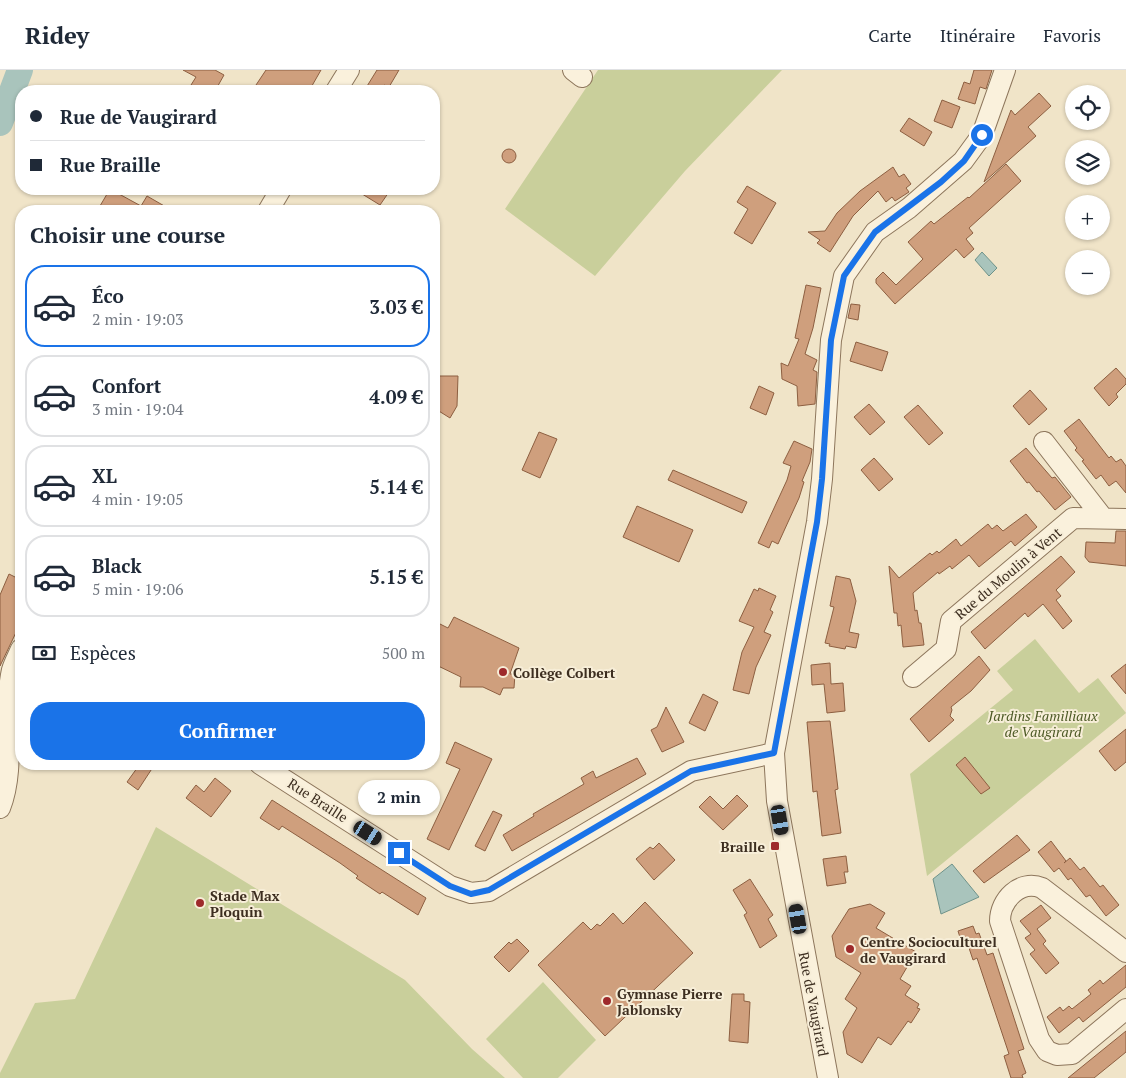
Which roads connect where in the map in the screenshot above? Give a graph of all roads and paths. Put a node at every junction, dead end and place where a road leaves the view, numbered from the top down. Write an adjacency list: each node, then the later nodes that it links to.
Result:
1 (348, 70): 3 (street)
2 (1005, 70): 9 (street, Rue de Vaugirard)
3 (339, 85)
4 (1044, 442): 5 (street)
5 (1103, 518): 6 (street, Rue du Moulin à Vent); 8 (street, Rue du Moulin à Vent)
6 (1126, 519)
7 (15, 665): 11 (street)
8 (913, 677)
9 (774, 753): 10 (street, Rue Braille); 14 (street, Rue de Vaugirard)
10 (269, 770)
11 (0, 808)
12 (1126, 952): 13 (street)
13 (1126, 1009)
14 (828, 1078)

